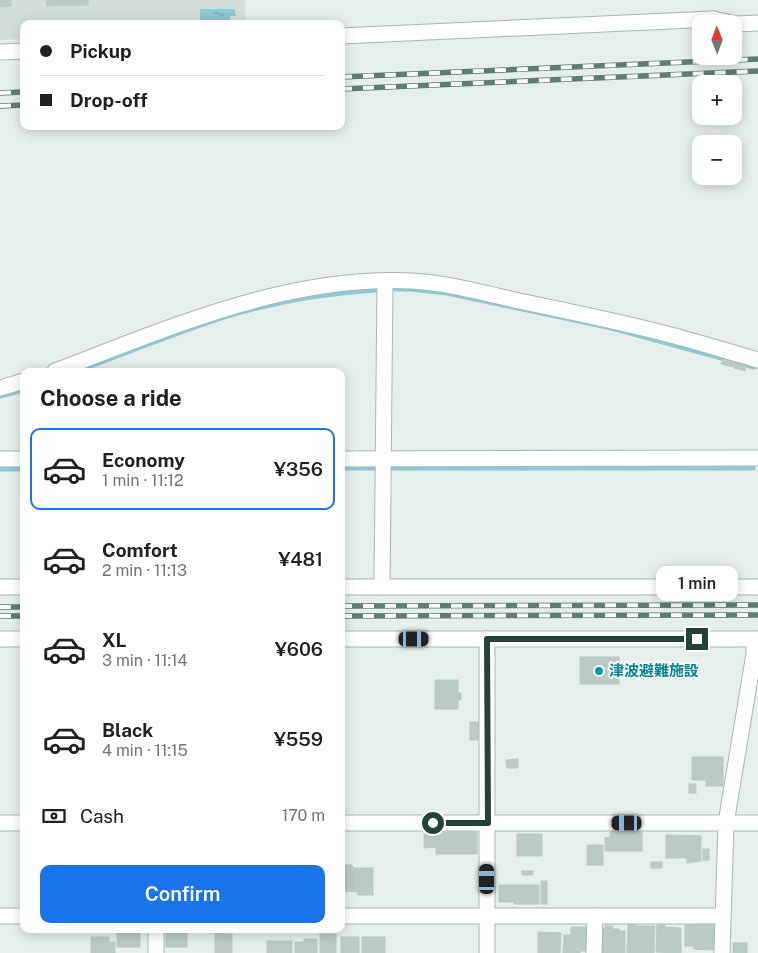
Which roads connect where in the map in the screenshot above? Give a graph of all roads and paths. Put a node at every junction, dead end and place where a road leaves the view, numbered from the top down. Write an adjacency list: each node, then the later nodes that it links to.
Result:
1 (758, 23): 2 (street)
2 (345, 36)
3 (20, 51): 4 (street)
4 (0, 52)
5 (385, 282): 6 (street); 7 (street); 14 (street)
6 (758, 360)
7 (63, 368)
8 (20, 382): 9 (street)
9 (0, 388)
10 (758, 458): 14 (street)
11 (0, 459): 12 (street)
12 (20, 459)
13 (345, 459): 14 (street)
14 (384, 459): 18 (street)
15 (0, 587): 16 (street)
16 (20, 587)
17 (345, 587): 18 (street)
18 (382, 587): 19 (street)
19 (758, 587)
20 (0, 639): 21 (street)
21 (20, 639)
22 (345, 639): 23 (street)
23 (487, 639): 24 (street); 28 (street)
24 (756, 639): 29 (street)
25 (0, 823): 26 (street)
26 (20, 823)
27 (345, 823): 28 (street)
28 (488, 823): 29 (street); 34 (street)
29 (726, 823): 30 (street); 36 (street)
30 (758, 823)
31 (0, 916): 32 (street)
32 (20, 916)
33 (345, 916): 34 (street)
34 (487, 916): 35 (street); 39 (street)
35 (595, 916): 36 (street); 40 (street)
36 (722, 916): 41 (street)
37 (156, 933): 38 (street)
38 (156, 953)
39 (487, 953)
40 (594, 953)
41 (722, 953)

